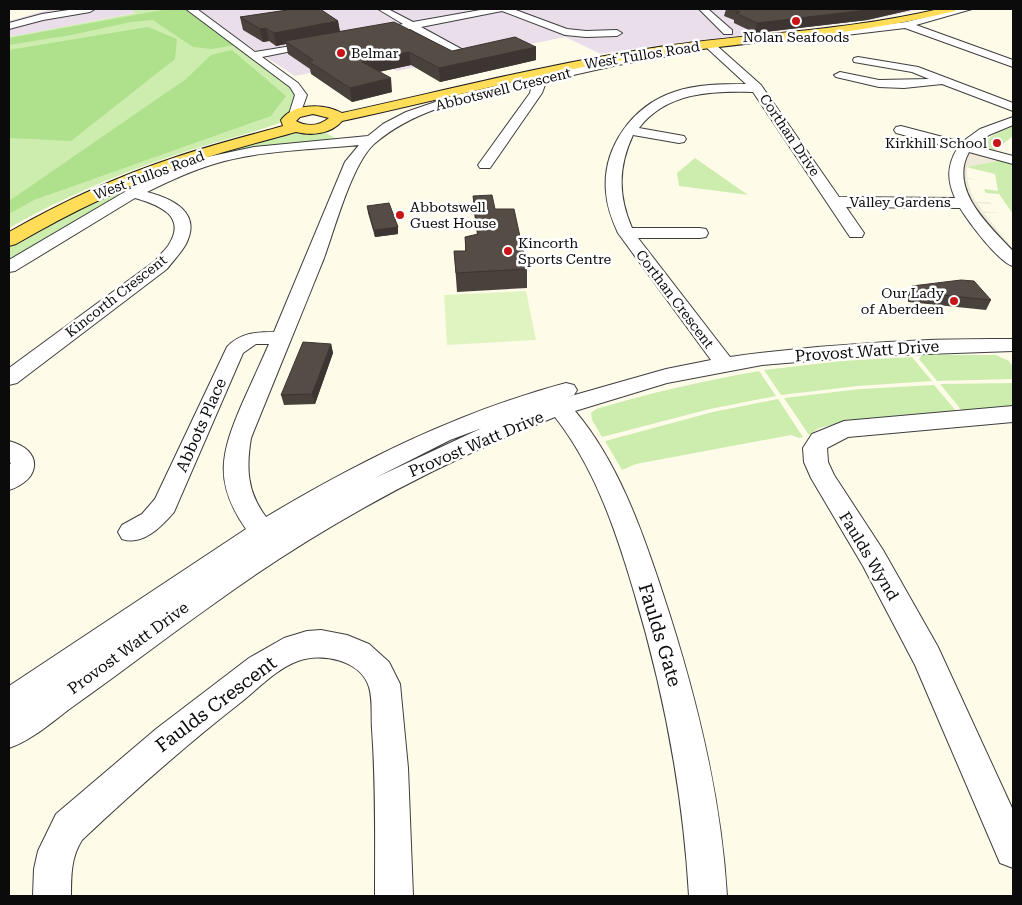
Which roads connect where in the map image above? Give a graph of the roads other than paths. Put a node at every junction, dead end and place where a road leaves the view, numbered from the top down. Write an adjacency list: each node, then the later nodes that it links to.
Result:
1 (90, 9): 10 (street)
2 (192, 9): 20 (street)
3 (382, 9): 13 (street)
4 (499, 9): 13 (street)
5 (505, 9): 14 (street)
6 (703, 9): 15 (street)
7 (932, 9): 29 (main road, West Tullos Road)
8 (951, 9): 29 (main road, West Tullos Road)
9 (967, 9): 11 (street, Abbotswell Crescent)
10 (60, 11): 12 (street)
11 (906, 25): 18 (street, Abbotswell Crescent); 22 (street)
12 (9, 26)
13 (410, 26): 16 (street); 19 (street)
14 (617, 32)
15 (728, 32)
16 (366, 34)
17 (330, 40): 20 (street)
18 (712, 48): 24 (street, Abbotswell Crescent); 27 (street, Corthan Drive)
19 (461, 53)
20 (254, 55): 26 (street)
21 (858, 60): 25 (street)
22 (1013, 64)
23 (840, 76): 25 (street)
24 (535, 80): 37 (street, Abbotswell Crescent); 39 (street)
25 (946, 80): 28 (street)
26 (294, 85): 29 (street); 30 (street)
27 (757, 88): 33 (street, Corthan Crescent); 41 (street, Corthan Drive)
28 (1013, 107)
29 (331, 117): 30 (main road); 32 (main road); 37 (street)
30 (293, 120): 32 (main road); 43 (main road, West Tullos Road); 47 (main road, West Tullos Road)
31 (1013, 121): 36 (street)
32 (315, 128): 37 (street)
33 (630, 130): 35 (street); 44 (street, Corthan Crescent)
34 (901, 130): 36 (street)
35 (678, 139)
36 (965, 147): 38 (street); 42 (street)
37 (349, 152): 40 (street); 50 (street, Abbotswell Crescent)
38 (1013, 160)
39 (485, 164)
40 (133, 193): 49 (street); 53 (street, Kincorth Crescent)
41 (835, 202): 42 (street, Valley Gardens); 46 (street, Corthan Drive)
42 (964, 203): 48 (street)
43 (9, 228)
44 (626, 233): 45 (street, Corthan Crescent); 52 (street, Corthan Crescent)
45 (700, 233)
46 (856, 233)
47 (9, 240)
48 (1011, 255)
49 (9, 267)
50 (280, 338): 58 (street, Abbots Place); 59 (street, Abbotswell Crescent)
51 (1008, 343): 52 (street, Provost Watt Drive)
52 (720, 358): 54 (street, Provost Watt Drive)
53 (9, 378)
54 (556, 402): 59 (street, Provost Watt Drive); 65 (street, Faulds Gate)
55 (1013, 414): 62 (street, Faulds Wynd)
56 (9, 449): 57 (street)
57 (9, 481)
58 (131, 532)
59 (268, 539): 60 (street, Provost Watt Drive); 61 (street, Provost Watt Drive)
60 (9, 704)
61 (9, 732)
62 (1013, 850)
63 (52, 896): 64 (street, Faulds Crescent)
64 (394, 896)
65 (708, 896)

